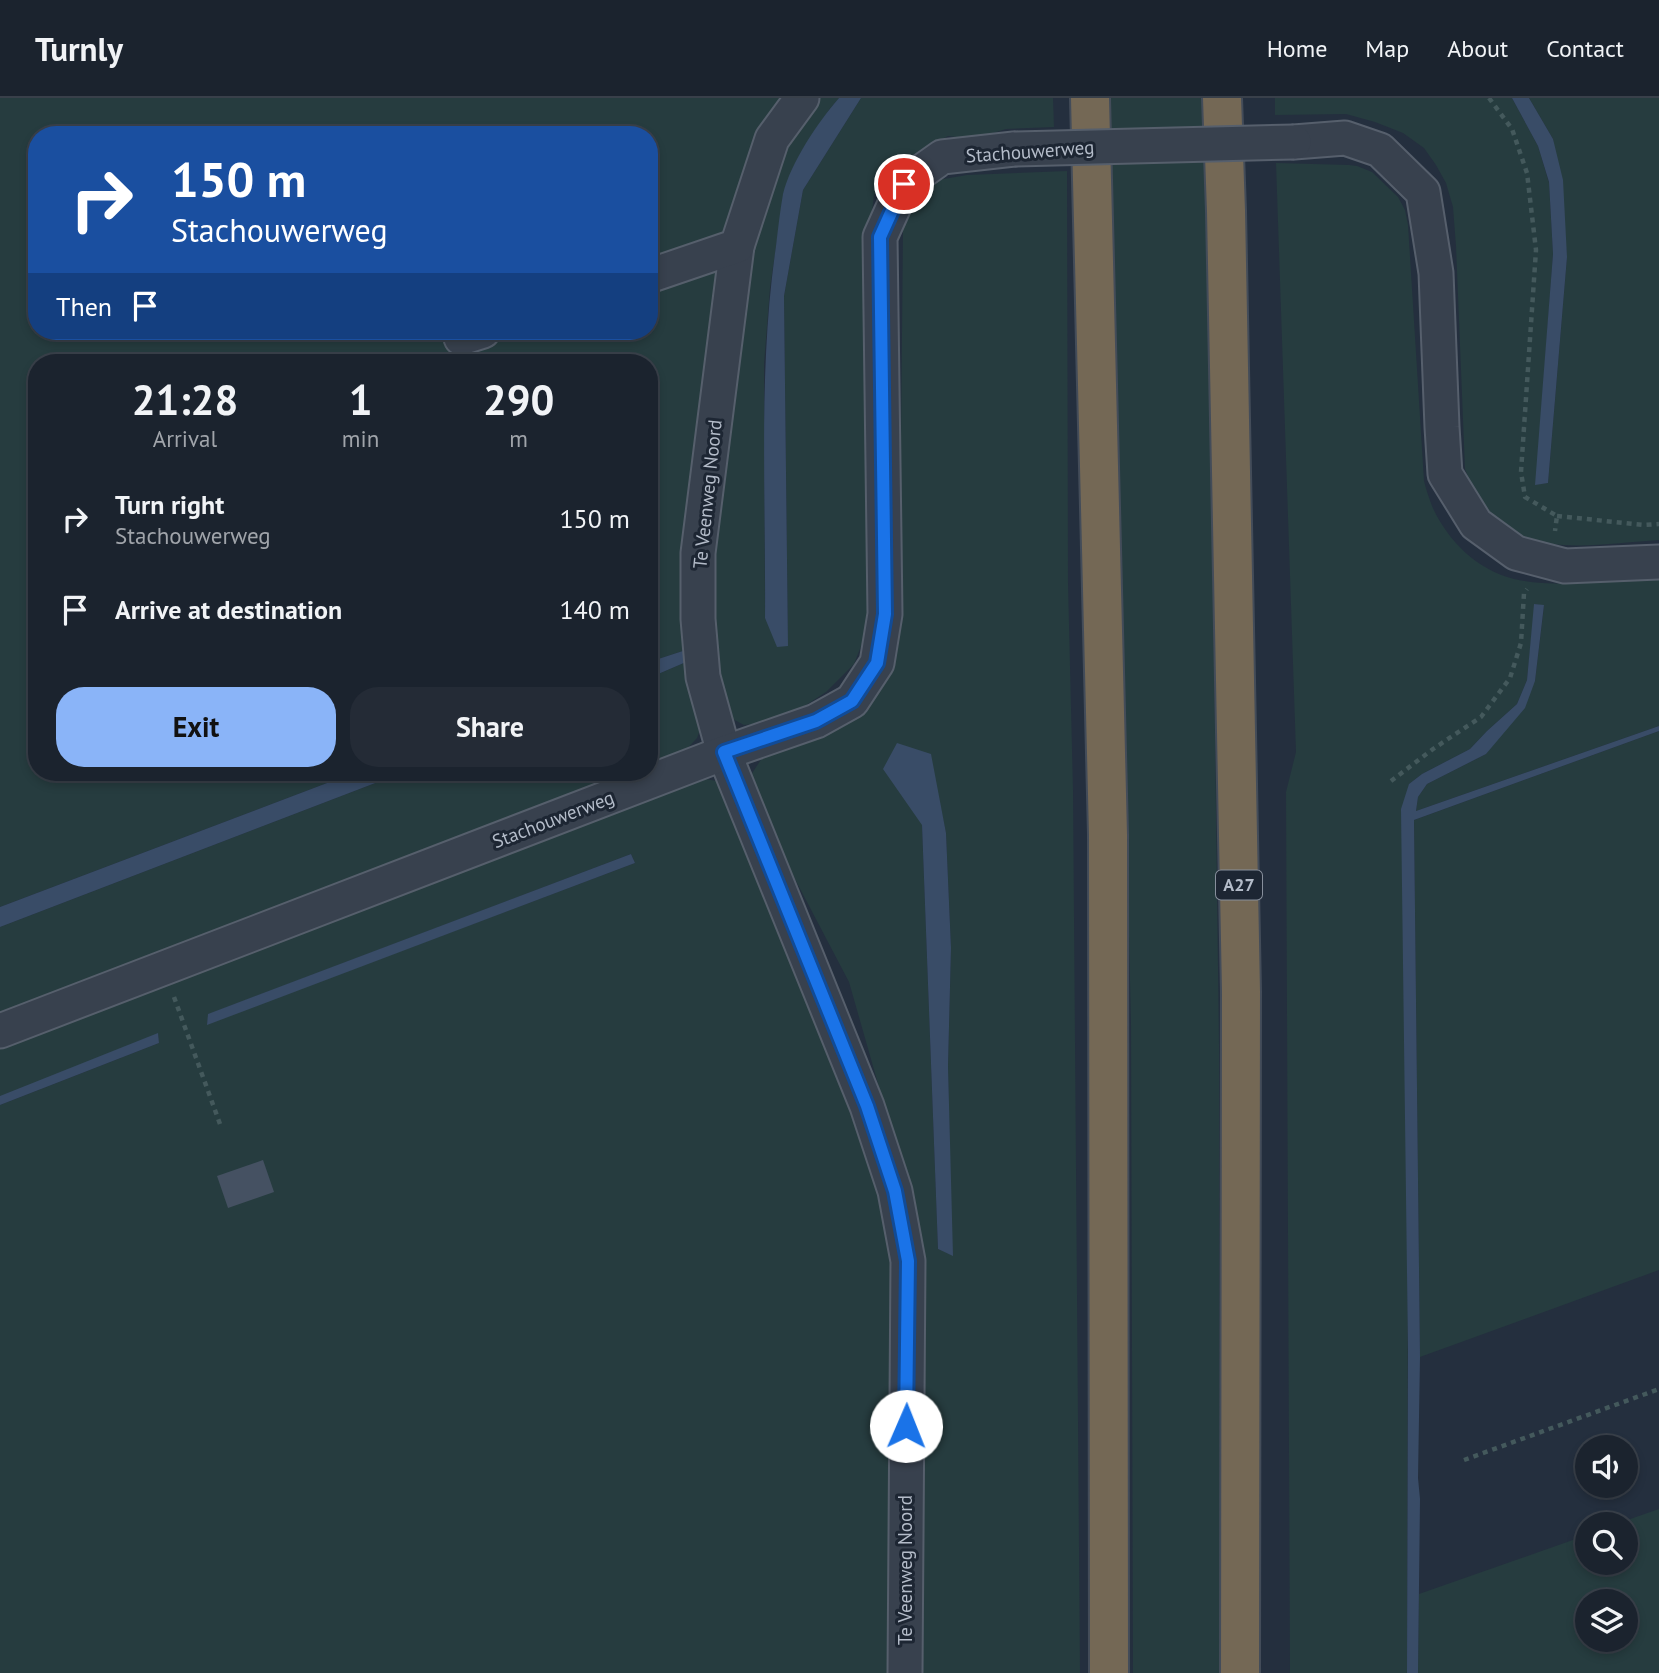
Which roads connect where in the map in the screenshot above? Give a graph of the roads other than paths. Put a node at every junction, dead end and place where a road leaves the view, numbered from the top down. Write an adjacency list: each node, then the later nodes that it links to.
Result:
1 (802, 98): 4 (street, Te Veenweg Noord)
2 (1090, 98): 12 (highway)
3 (1222, 98): 13 (highway, A27)
4 (737, 246): 5 (street); 7 (street, Te Veenweg Noord)
5 (658, 273)
6 (1659, 562): 7 (street, Stachouwerweg, bridge)
7 (724, 752): 8 (street, Stachouwerweg); 11 (street, Te Veenweg Noord)
8 (658, 777)
9 (649, 781): 10 (street, Stachouwerweg)
10 (0, 1031)
11 (905, 1673)
12 (1109, 1673)
13 (1240, 1673)

